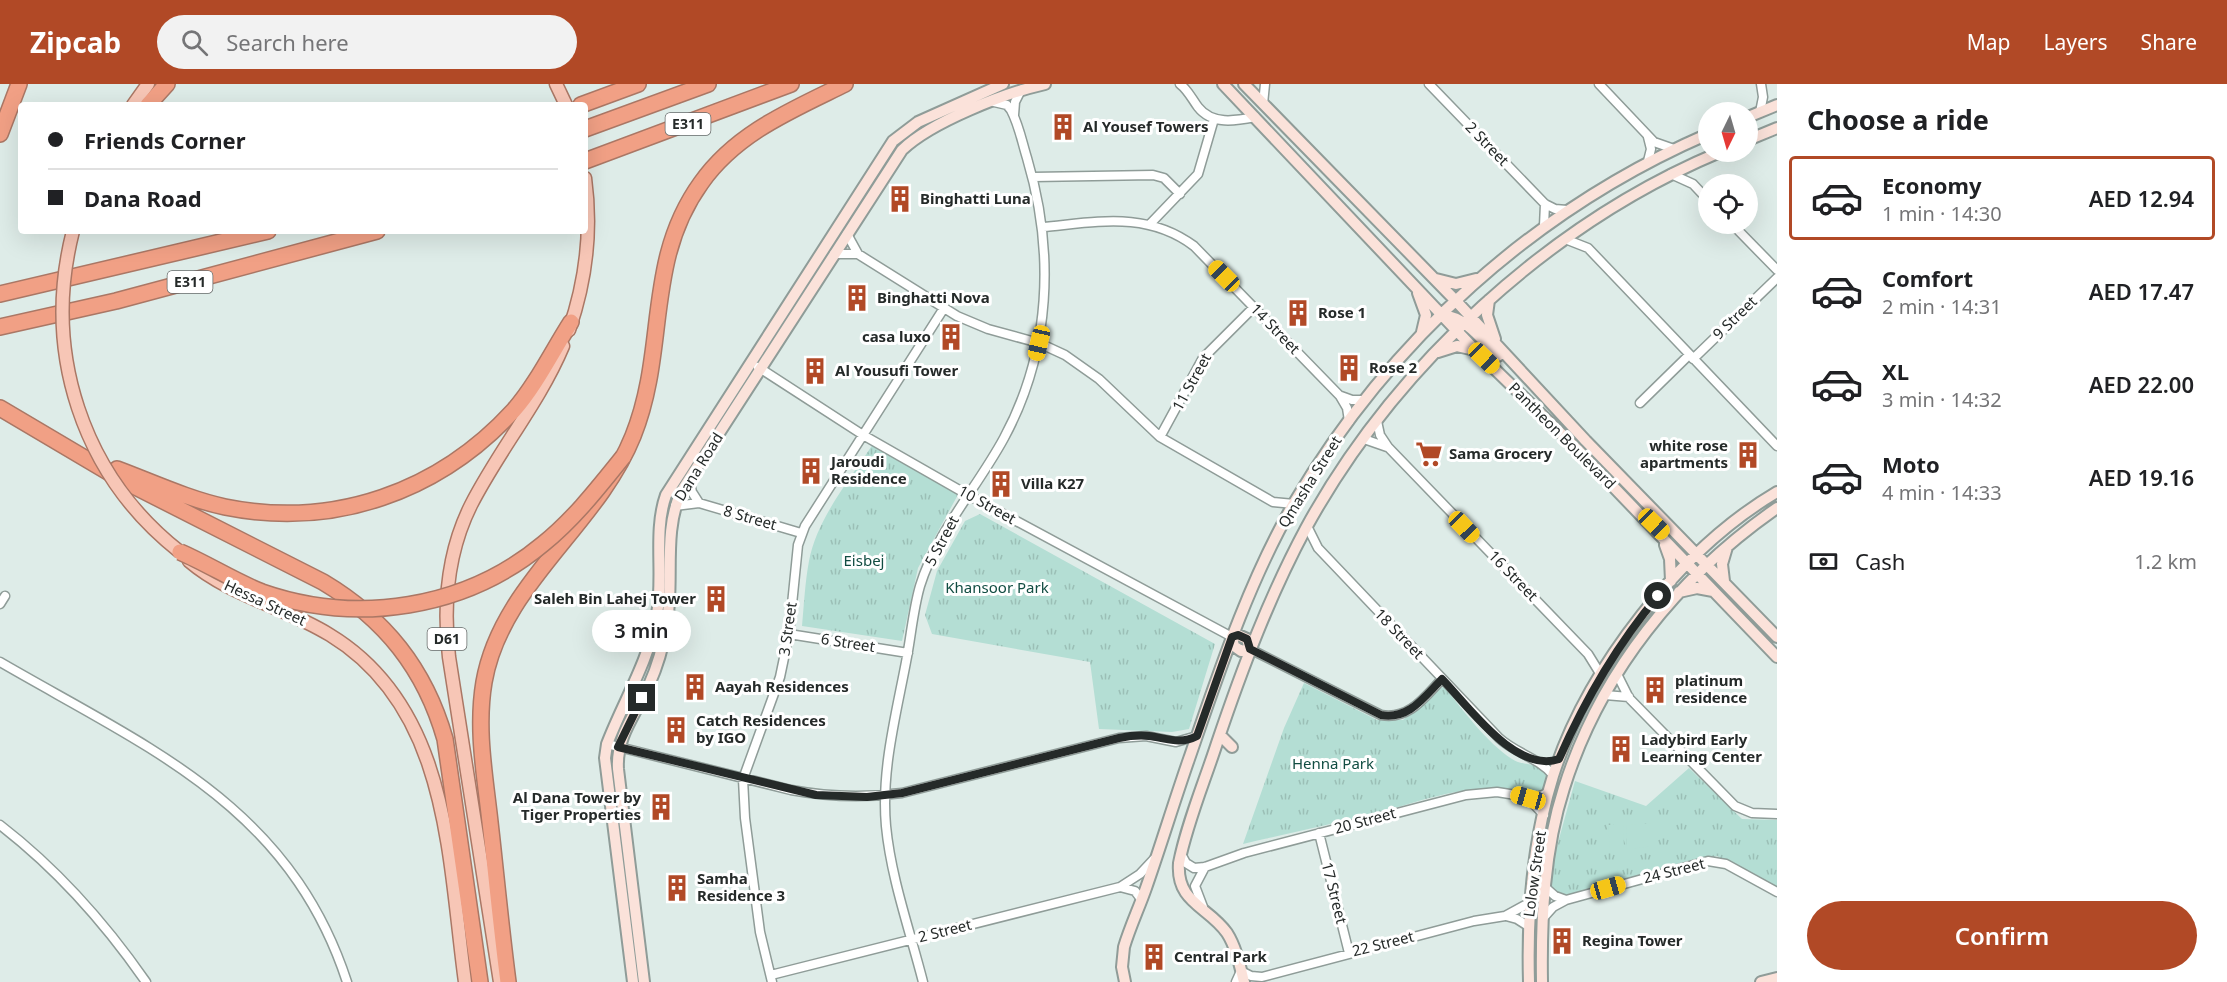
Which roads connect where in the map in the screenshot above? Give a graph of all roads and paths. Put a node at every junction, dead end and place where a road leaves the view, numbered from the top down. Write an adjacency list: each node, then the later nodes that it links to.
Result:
1 (19, 84): 32 (highway)
2 (148, 84): 19 (main road)
3 (167, 84): 20 (highway)
4 (556, 84): 21 (main road)
5 (638, 84): 22 (highway)
6 (708, 84): 30 (highway, E311)
7 (791, 84): 37 (highway, E311)
8 (845, 84): 97 (highway)
9 (1003, 84): 82 (street, Dana Road)
10 (1045, 84): 18 (street, Dana Road)
11 (1180, 84): 29 (street)
12 (1223, 84): 28 (street, Pantheon Boulevard)
13 (1244, 84): 25 (street, Pantheon Boulevard)
14 (1265, 84): 25 (street)
15 (1430, 84): 45 (street, 2 Street)
16 (1599, 84): 34 (street)
17 (1762, 87): 24 (street); 26 (street)
18 (1021, 90): 23 (street, Dana Road); 27 (street)
19 (134, 102)
20 (151, 102)
21 (565, 102)
22 (588, 102)
23 (994, 102): 27 (street); 55 (street, Dana Road)
24 (1777, 103): 26 (street)
25 (1263, 104): 63 (street, Pantheon Boulevard)
26 (1760, 111)
27 (1014, 116): 41 (street, 5 Street)
28 (1255, 117): 29 (street); 61 (street, Pantheon Boulevard)
29 (1214, 119): 44 (street)
30 (588, 128)
31 (1777, 128): 33 (street)
32 (0, 134)
33 (1758, 136)
34 (1648, 137): 36 (street); 38 (street)
35 (1698, 138): 36 (street, Qmasha Street)
36 (1674, 148): 38 (street, Qmasha Street)
37 (588, 160)
38 (1648, 161): 46 (street, Qmasha Street)
39 (1697, 161): 40 (street, Qmasha Street); 42 (street)
40 (1671, 174): 42 (street); 50 (street, Qmasha Street)
41 (1033, 177): 44 (street); 51 (street, 5 Street)
42 (1693, 184): 43 (street)
43 (1698, 189)
44 (1180, 194): 48 (street)
45 (1545, 204): 46 (street); 49 (street)
46 (1567, 210): 49 (street, Qmasha Street)
47 (588, 214): 73 (main road, D61)
48 (1151, 223): 51 (street, 14 Street); 71 (street, 14 Street)
49 (1544, 226): 64 (street, Qmasha Street)
50 (1584, 226): 57 (street, Qmasha Street); 58 (street)
51 (1043, 227): 77 (street, 5 Street)
52 (72, 234): 114 (main road, Hessa Street, bridge)
53 (252, 234): 67 (highway, E311)
54 (366, 234): 75 (highway, E311)
55 (847, 234): 59 (street, Dana Road); 60 (street)
56 (1742, 234): 62 (street)
57 (1565, 239): 58 (street); 68 (street, Qmasha Street)
58 (1588, 248): 81 (street)
59 (834, 254): 60 (street); 83 (street, Dana Road)
60 (858, 254): 70 (street)
61 (1395, 264): 66 (street, Pantheon Boulevard); 72 (street)
62 (1777, 270)
63 (1434, 278): 64 (street); 69 (street, Pantheon Boulevard)
64 (1479, 278): 69 (street, Qmasha Street)
65 (1777, 278): 81 (street, 9 Street)
66 (1414, 284): 72 (street, Pantheon Boulevard); 76 (street)
67 (0, 294)
68 (1489, 300): 74 (street, Qmasha Street); 78 (street)
69 (1456, 301): 72 (street, Qmasha Street); 74 (street, Pantheon Boulevard)
70 (944, 308): 77 (street); 91 (street, 3 Street)
71 (1254, 308): 85 (street, 14 Street); 92 (street, 11 Street)
72 (1445, 312): 74 (street, Pantheon Boulevard); 74 (street); 76 (street, Qmasha Street)
73 (571, 322): 96 (highway); 178 (main road, D61)
74 (1464, 323): 78 (street, Pantheon Boulevard); 79 (street, Pantheon Boulevard); 80 (street, Qmasha Street); 84 (street)
75 (0, 327)
76 (1422, 333): 86 (street, Qmasha Street)
77 (1039, 343): 92 (street); 100 (street, 5 Street)
78 (1497, 345): 84 (street, Pantheon Boulevard)
79 (1475, 350): 80 (street); 106 (street, Pantheon Boulevard)
80 (1435, 353): 90 (street, Qmasha Street)
81 (1691, 357): 87 (street, 9 Street); 94 (street)
82 (750, 362): 83 (street, 10 Street); 141 (street, Dana Road)
83 (761, 370): 91 (street, 10 Street); 98 (street, Dana Road)
84 (1521, 370): 115 (street, Pantheon Boulevard)
85 (1340, 396): 86 (street); 89 (street, 14 Street)
86 (1364, 400): 89 (street, Qmasha Street)
87 (1640, 402)
88 (0, 408): 96 (highway)
89 (1349, 421): 103 (street, Qmasha Street)
90 (1377, 421): 93 (street, Qmasha Street); 95 (street, 16 Street)
91 (863, 435): 100 (street, 10 Street); 109 (street, 3 Street)
92 (1160, 437): 101 (street)
93 (1364, 439): 95 (street, 16 Street); 108 (street, Qmasha Street)
94 (1777, 446)
95 (1388, 447): 129 (street, 16 Street)
96 (81, 456): 177 (highway)
97 (623, 457): 114 (highway, bridge); 179 (highway, bridge)
98 (690, 479): 102 (street); 104 (street, Dana Road)
99 (1777, 492): 115 (street, Lolow Street)
100 (968, 495): 125 (street, 10 Street); 128 (street, 5 Street)
101 (1273, 502): 103 (street); 107 (street)
102 (699, 503): 104 (street, 8 Street); 109 (street, 8 Street)
103 (1294, 504): 107 (street, Qmasha Street)
104 (675, 506): 141 (street, Dana Road)
105 (1777, 508): 112 (street, Lolow Street)
106 (1640, 517): 110 (street, Pantheon Boulevard); 115 (street)
107 (1285, 521): 125 (street, Qmasha Street)
108 (1307, 526): 111 (street, Qmasha Street); 113 (street, 18 Street)
109 (801, 533): 124 (street, 3 Street)
110 (1662, 539): 115 (street, Pantheon Boulevard); 118 (street)
111 (1296, 547): 113 (street); 127 (street, Qmasha Street)
112 (1727, 547): 116 (street, Lolow Street); 119 (street)
113 (1318, 548): 135 (street, 18 Street)
114 (180, 552): 176 (main road, Hessa Street, bridge)
115 (1693, 560): 116 (street, Pantheon Boulevard); 117 (street, Pantheon Boulevard); 118 (street, Lolow Street)
116 (1708, 564): 117 (street, Lolow Street); 119 (street, Pantheon Boulevard)
117 (1697, 574): 120 (street, Pantheon Boulevard); 121 (street, Lolow Street)
118 (1671, 581): 131 (street, Lolow Street)
119 (1725, 582): 126 (street, Pantheon Boulevard)
120 (1713, 591): 121 (street); 130 (street, Pantheon Boulevard)
121 (1679, 592): 133 (street, Lolow Street)
122 (5, 596): 123 (street)
123 (0, 604)
124 (789, 634): 128 (street, 6 Street); 147 (street, 3 Street)
125 (1232, 637): 127 (street); 139 (street, Qmasha Street)
126 (1777, 637)
127 (1250, 649): 135 (street); 138 (street, Qmasha Street)
128 (908, 653): 149 (street, 5 Street)
129 (1588, 654): 131 (street); 134 (street, 16 Street)
130 (1777, 657)
131 (1611, 658): 134 (street, Lolow Street)
132 (0, 662): 175 (street)
133 (1617, 674): 136 (street, Lolow Street); 137 (street)
134 (1601, 675): 143 (street, Lolow Street)
135 (1442, 679): 145 (street, 18 Street)
136 (1605, 695): 137 (street); 159 (street, Lolow Street)
137 (1629, 698): 151 (street)
138 (1220, 735): 142 (street); 155 (street, Qmasha Street)
139 (1197, 736): 140 (street); 144 (street, Qmasha Street)
140 (1176, 742): 144 (street); 149 (street)
141 (613, 745): 147 (street); 180 (street, Dana Road); 181 (street, Dana Road)
142 (1232, 747)
143 (1559, 759): 145 (street); 146 (street, Lolow Street)
144 (1189, 761): 156 (street, Qmasha Street)
145 (1538, 762): 146 (street, 18 Street)
146 (1553, 775): 148 (street, Lolow Street)
147 (743, 779): 149 (street); 172 (street, 3 Street)
148 (1548, 793): 150 (street, 20 Street); 152 (street, Lolow Street)
149 (885, 795): 168 (street, 5 Street)
150 (1528, 798): 152 (street); 154 (street, 20 Street)
151 (1777, 814)
152 (1544, 815): 163 (street, Lolow Street)
153 (0, 825): 174 (street)
154 (1319, 833): 157 (street, 20 Street); 169 (street, 17 Street)
155 (1181, 854): 157 (street); 164 (street, Qmasha Street)
156 (1156, 856): 158 (street, 2 Street); 161 (street, Qmasha Street)
157 (1205, 867): 164 (street)
158 (1120, 887): 161 (street); 168 (street, 2 Street)
159 (1546, 888): 162 (street); 166 (street, Lolow Street)
160 (1777, 892): 162 (street, 24 Street)
161 (1141, 899): 183 (street, Qmasha Street)
162 (1566, 900): 166 (street, 24 Street)
163 (1528, 903): 165 (street, 22 Street); 167 (street, Lolow Street)
164 (1205, 912): 170 (street, Qmasha Street)
165 (1505, 916): 167 (street); 169 (street, 22 Street)
166 (1544, 917): 187 (street, Lolow Street)
167 (1528, 926): 186 (street, Lolow Street)
168 (912, 939): 172 (street, 2 Street); 182 (street, 5 Street)
169 (1349, 953): 173 (street, 22 Street)
170 (1241, 971): 173 (street, 22 Street); 184 (street); 185 (street, Qmasha Street)
171 (1777, 978): 188 (street)
172 (772, 979)
173 (1259, 980)
174 (146, 982)
175 (347, 982)
176 (465, 982)
177 (480, 982)
178 (500, 982)
179 (508, 982)
180 (633, 982)
181 (644, 982)
182 (923, 982)
183 (1125, 982)
184 (1236, 982)
185 (1244, 982)
186 (1529, 982)
187 (1542, 982)
188 (1761, 982)

